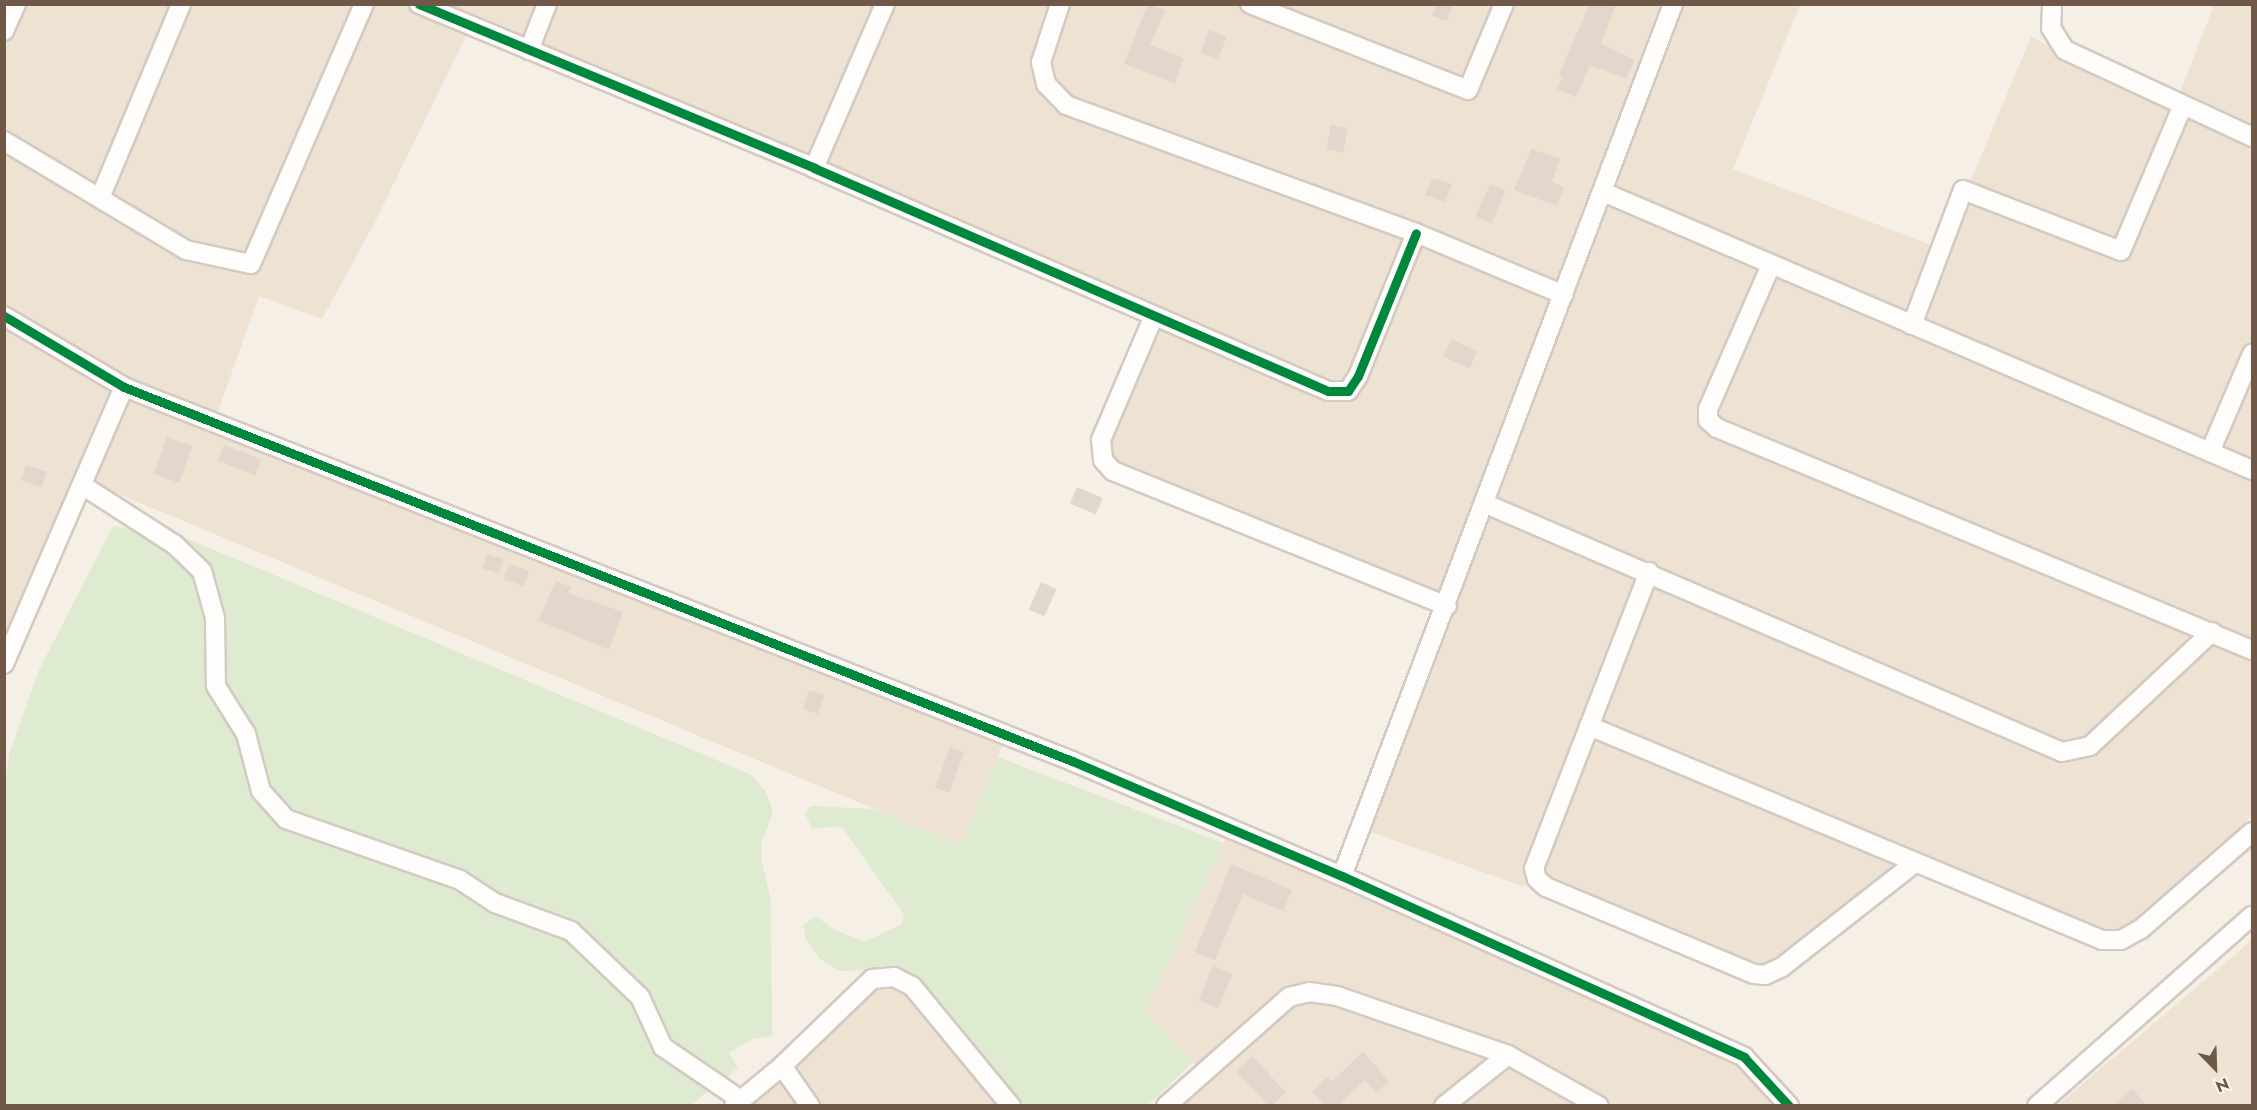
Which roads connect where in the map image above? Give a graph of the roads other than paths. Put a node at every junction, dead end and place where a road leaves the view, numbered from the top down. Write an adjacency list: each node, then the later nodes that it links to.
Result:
1 (16, 4): 12 (street)
2 (182, 4): 19 (street)
3 (364, 4): 19 (street)
4 (419, 4): 13 (street)
5 (547, 4): 13 (street)
6 (1060, 4): 20 (street)
7 (1251, 4): 8 (street)
8 (1504, 4)
9 (1673, 4): 18 (street)
10 (2052, 4): 14 (street)
11 (884, 5): 17 (street)
12 (4, 31)
13 (529, 50): 17 (street)
14 (2182, 107): 15 (street); 25 (street)
15 (2253, 136)
16 (4, 141): 19 (street)
17 (814, 168): 24 (street)
18 (1603, 192): 21 (street); 22 (street)
19 (100, 198)
20 (1416, 233): 22 (street); 24 (street)
21 (1771, 265): 25 (street); 34 (street)
22 (1564, 295): 31 (street)
23 (4, 316): 27 (street)
24 (1153, 318): 33 (street)
25 (1912, 325): 28 (street)
26 (2253, 354): 28 (street)
27 (124, 387): 30 (street); 40 (street)
28 (2210, 452): 29 (street)
29 (2253, 470)
30 (82, 485): 36 (street); 44 (street)
31 (1486, 504): 32 (street); 33 (street)
32 (1649, 572): 34 (street); 37 (street)
33 (1447, 606): 40 (street)
34 (2212, 632): 35 (street)
35 (2253, 651)
36 (4, 664)
37 (1589, 726): 39 (street); 39 (street)
38 (2253, 832): 39 (street)
39 (1916, 862)
40 (1342, 876): 50 (street)
41 (2253, 916): 51 (street)
42 (1508, 1055): 47 (street); 48 (street); 49 (street)
43 (782, 1066): 44 (street); 45 (street); 46 (street)
44 (737, 1103)
45 (810, 1106)
46 (1011, 1106)
47 (1166, 1106)
48 (1444, 1106)
49 (1599, 1106)
50 (1789, 1106)
51 (2037, 1106)

